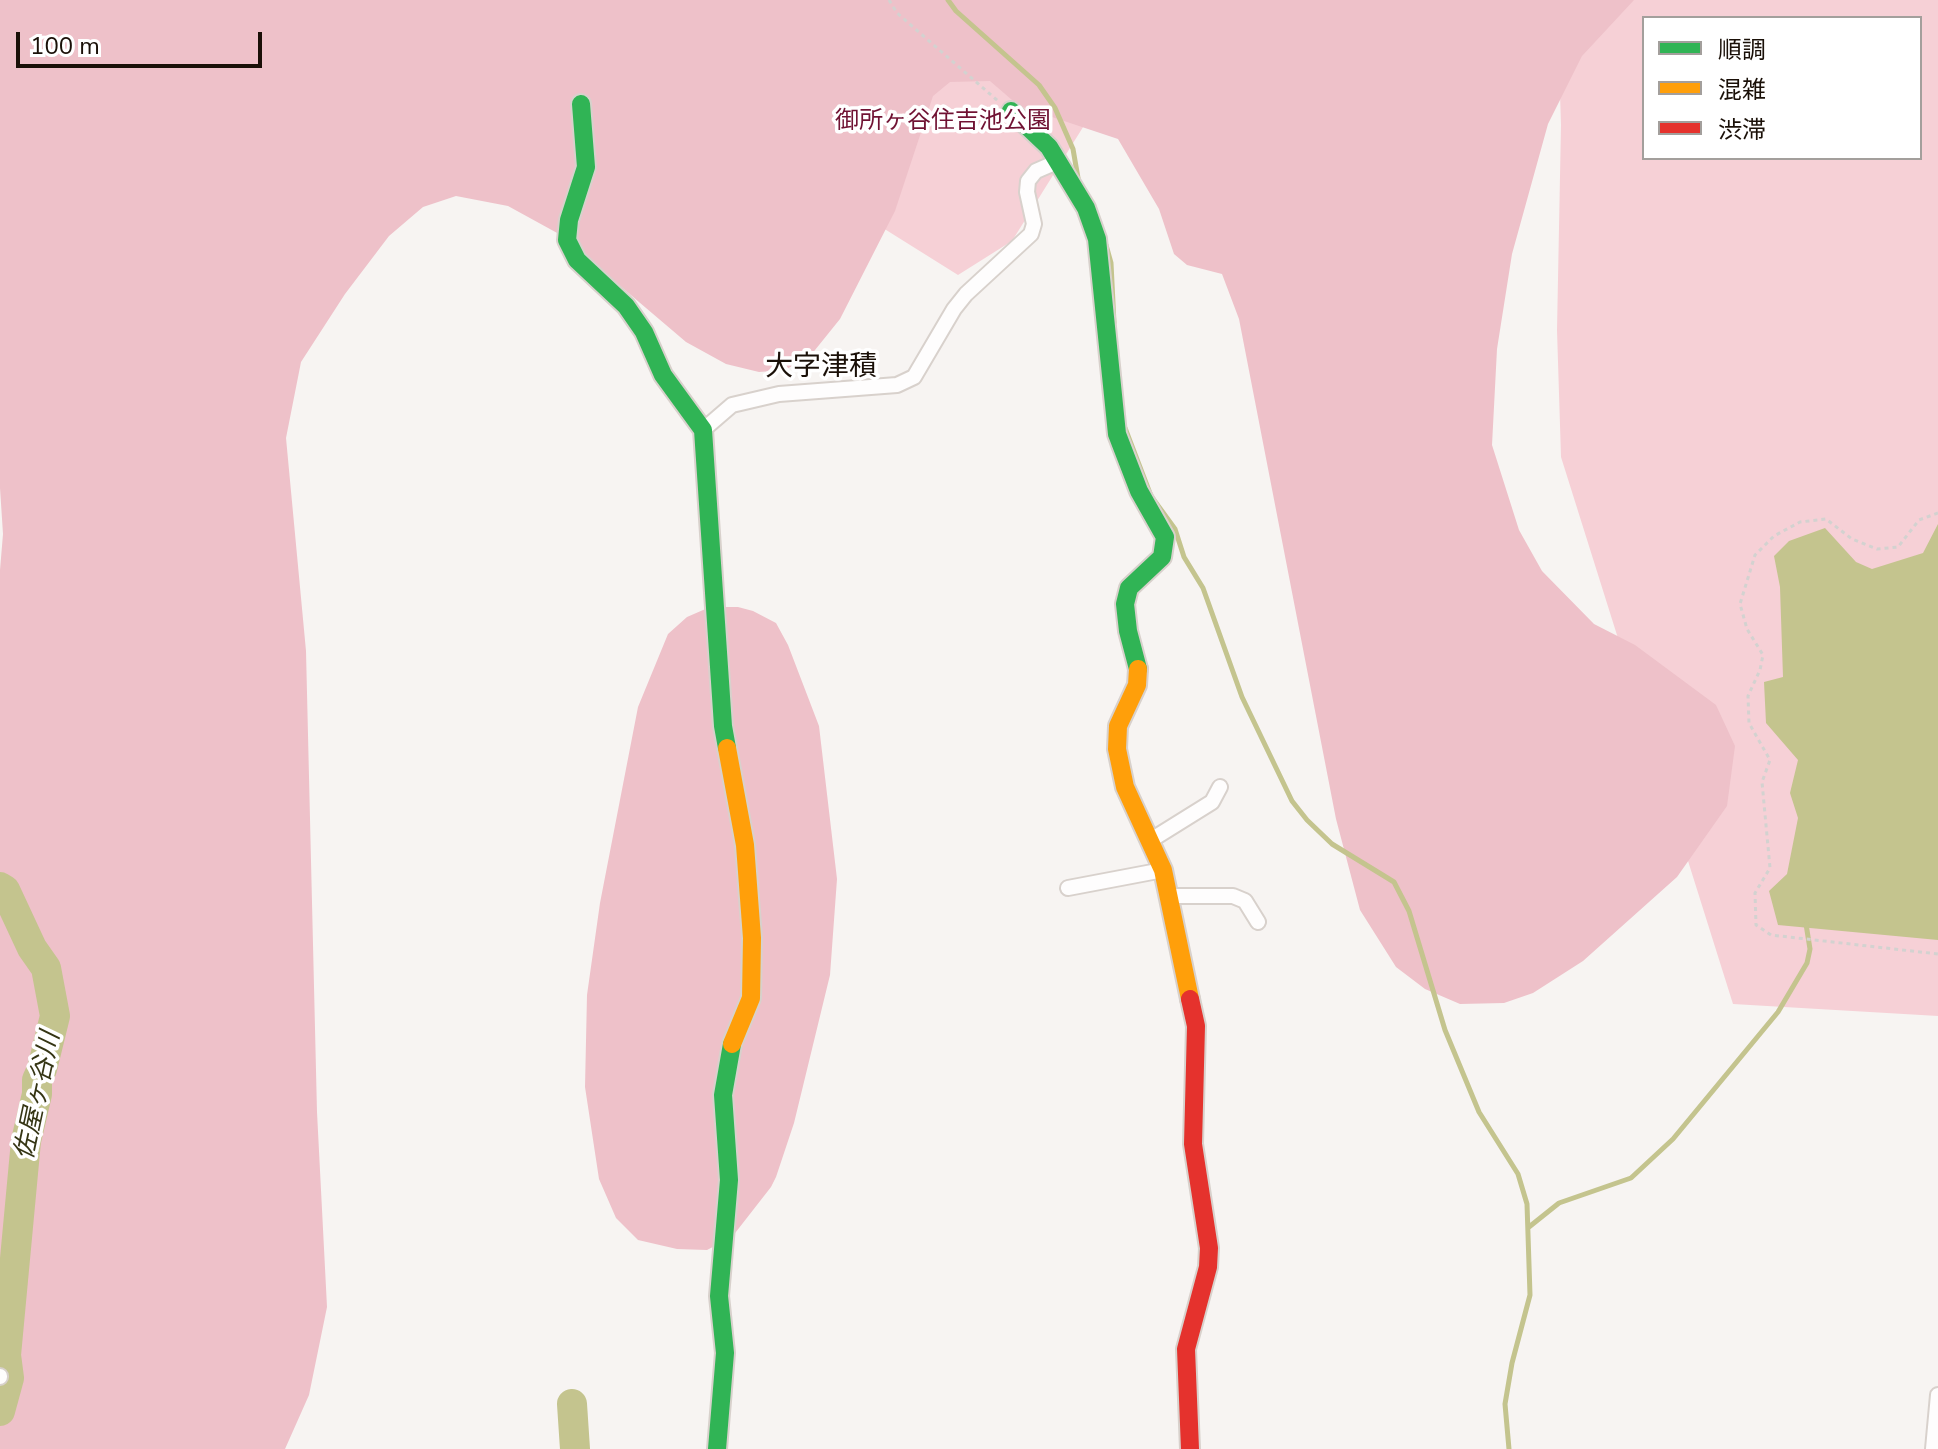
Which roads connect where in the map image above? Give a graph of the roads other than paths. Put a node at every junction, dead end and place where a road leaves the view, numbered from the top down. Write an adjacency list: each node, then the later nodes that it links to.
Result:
1 (581, 104): 4 (street)
2 (1011, 111): 3 (street)
3 (1059, 161): 4 (street); 6 (street)
4 (703, 430): 12 (street)
5 (1220, 787): 6 (street)
6 (1151, 840): 7 (street)
7 (1163, 870): 8 (street); 9 (street)
8 (1068, 888)
9 (1169, 896): 10 (street); 13 (street)
10 (1258, 922)
11 (1938, 1395): 14 (street)
12 (717, 1449)
13 (1190, 1449)
14 (1933, 1449)

